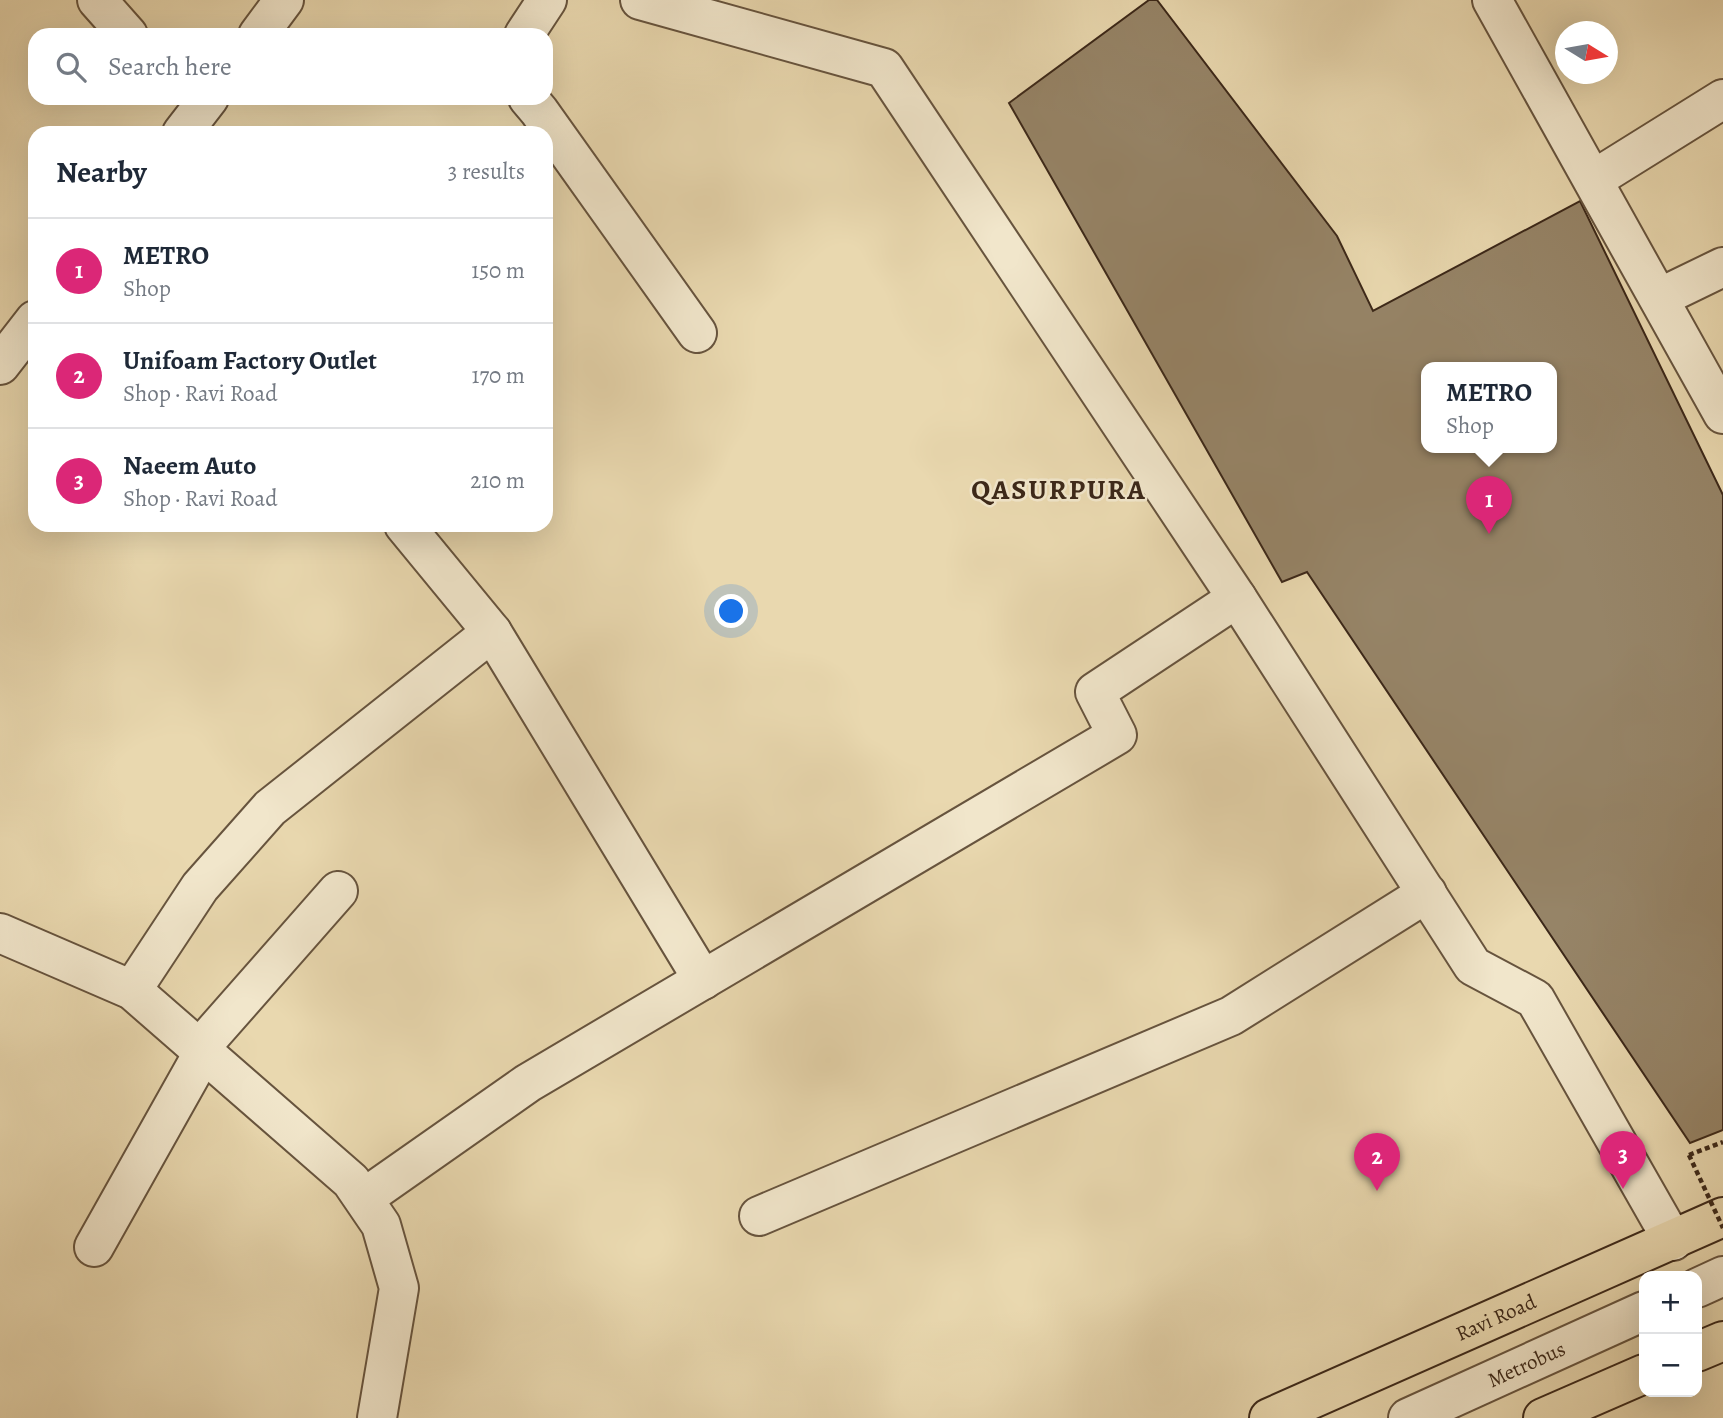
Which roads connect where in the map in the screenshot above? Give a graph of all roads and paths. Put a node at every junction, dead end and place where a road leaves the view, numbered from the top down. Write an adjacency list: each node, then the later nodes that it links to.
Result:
1 (97, 0): 6 (street)
2 (284, 0): 7 (street)
3 (547, 0): 8 (street)
4 (640, 0): 19 (street)
5 (1492, 0): 11 (street)
6 (122, 28)
7 (263, 28)
8 (529, 28)
9 (1723, 99): 11 (street)
10 (553, 145): 15 (street)
11 (1593, 180): 13 (street)
12 (1723, 267): 13 (street)
13 (1659, 298): 17 (street)
14 (28, 329): 16 (street)
15 (697, 333)
16 (0, 365)
17 (1723, 414)
18 (410, 532): 20 (street)
19 (1237, 598): 22 (street); 24 (street)
20 (492, 632): 24 (street); 25 (street)
21 (338, 891): 26 (street)
22 (1427, 893): 29 (street); 32 (street)
23 (0, 933): 25 (street)
24 (703, 980): 28 (street)
25 (132, 990): 26 (street)
26 (201, 1051): 28 (street); 33 (street)
27 (1723, 1142): 31 (path, bridge)
28 (363, 1198): 40 (street)
29 (759, 1216)
30 (1723, 1217): 32 (main road, Ravi Road)
31 (1723, 1228)
32 (1673, 1241): 41 (main road, Ravi Road)
33 (94, 1247)
34 (1723, 1276): 35 (street)
35 (1702, 1285)
36 (1639, 1313): 42 (street, Metrobus)
37 (1723, 1340): 38 (main road)
38 (1702, 1350)
39 (1639, 1376): 43 (main road)
40 (377, 1418)
41 (1269, 1418)
42 (1408, 1418)
43 (1543, 1418)

